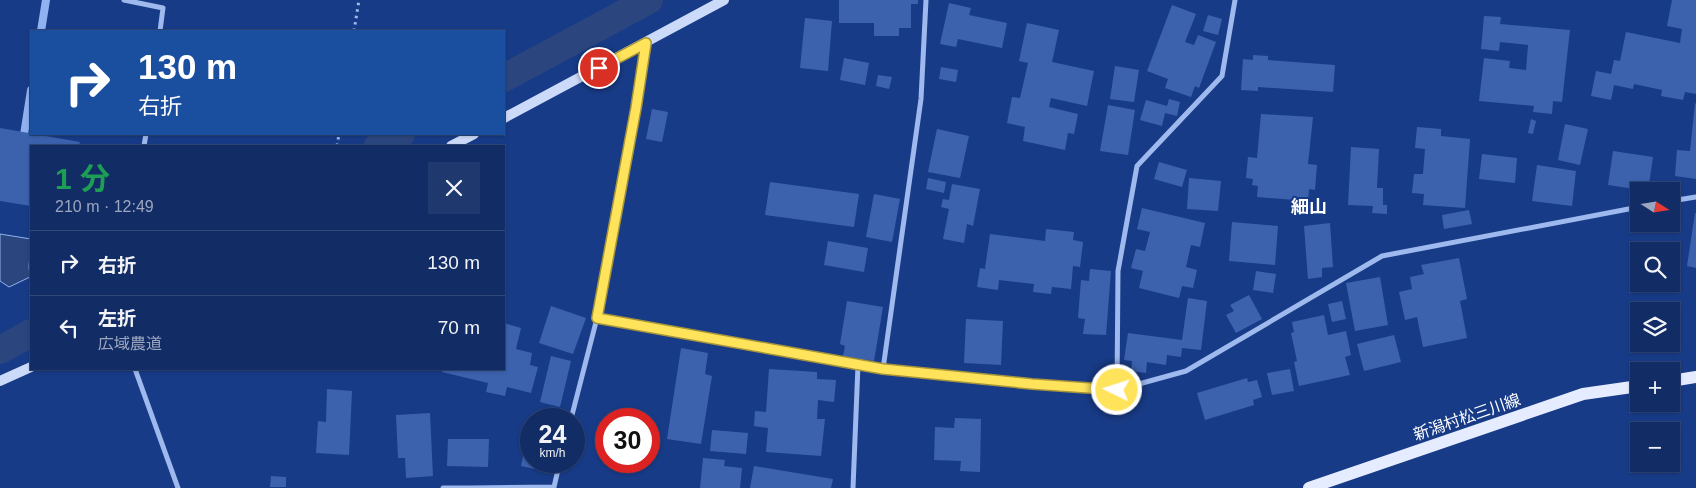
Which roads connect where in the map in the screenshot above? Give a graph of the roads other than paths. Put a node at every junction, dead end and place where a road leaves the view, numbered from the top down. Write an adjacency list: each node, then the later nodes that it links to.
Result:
1 (124, 0): 5 (street)
2 (724, 0): 6 (street)
3 (926, 0): 16 (street)
4 (1235, 0): 22 (street)
5 (160, 30)
6 (646, 43): 7 (street); 13 (street)
7 (505, 117)
8 (472, 135): 9 (street)
9 (453, 145)
10 (1696, 197): 11 (street)
11 (1680, 200)
12 (1630, 209): 22 (street)
13 (597, 318): 14 (street); 23 (street)
14 (858, 365): 16 (street); 29 (street)
15 (30, 366): 20 (street)
16 (883, 369): 22 (street)
17 (135, 370): 26 (street)
18 (1696, 377): 19 (main road)
19 (1680, 380)
20 (0, 381)
21 (1630, 387): 30 (main road, 新潟村松三川線)
22 (1117, 390)
23 (574, 408)
24 (557, 473): 25 (street)
25 (554, 487): 28 (street)
26 (178, 488)
27 (442, 488): 28 (street)
28 (471, 488)
29 (853, 488)
30 (1309, 488)

